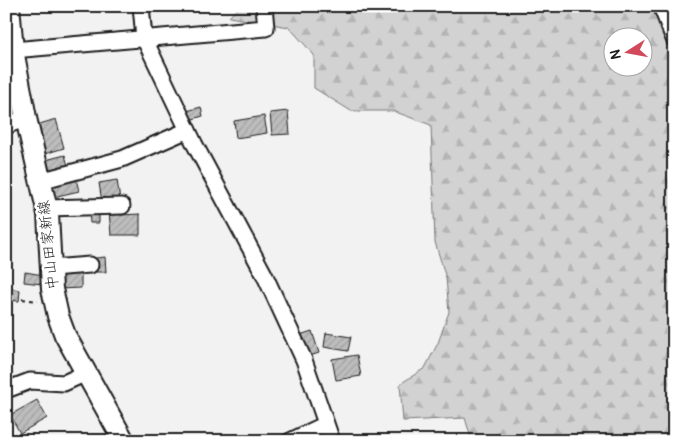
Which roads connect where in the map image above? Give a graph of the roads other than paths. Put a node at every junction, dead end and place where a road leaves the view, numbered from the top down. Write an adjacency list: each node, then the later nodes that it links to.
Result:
1 (9, 6): 7 (main road, 中山田家新線)
2 (141, 6): 5 (street)
3 (264, 6): 5 (street)
4 (661, 6): 6 (street)
5 (144, 38): 7 (street); 10 (street)
6 (674, 39)
7 (10, 43): 8 (main road, 中山田家新線)
8 (26, 118): 9 (street); 11 (main road, 中山田家新線)
9 (6, 126)
10 (188, 130): 11 (street); 18 (street)
11 (40, 182): 13 (main road, 中山田家新線)
12 (122, 206): 13 (street)
13 (46, 208): 15 (main road, 中山田家新線)
14 (90, 265): 15 (street)
15 (51, 268): 16 (main road, 中山田家新線)
16 (86, 373): 17 (street); 19 (main road, 中山田家新線)
17 (6, 390)
18 (326, 424): 20 (street); 21 (street)
19 (124, 441)
20 (290, 441)
21 (332, 441)

